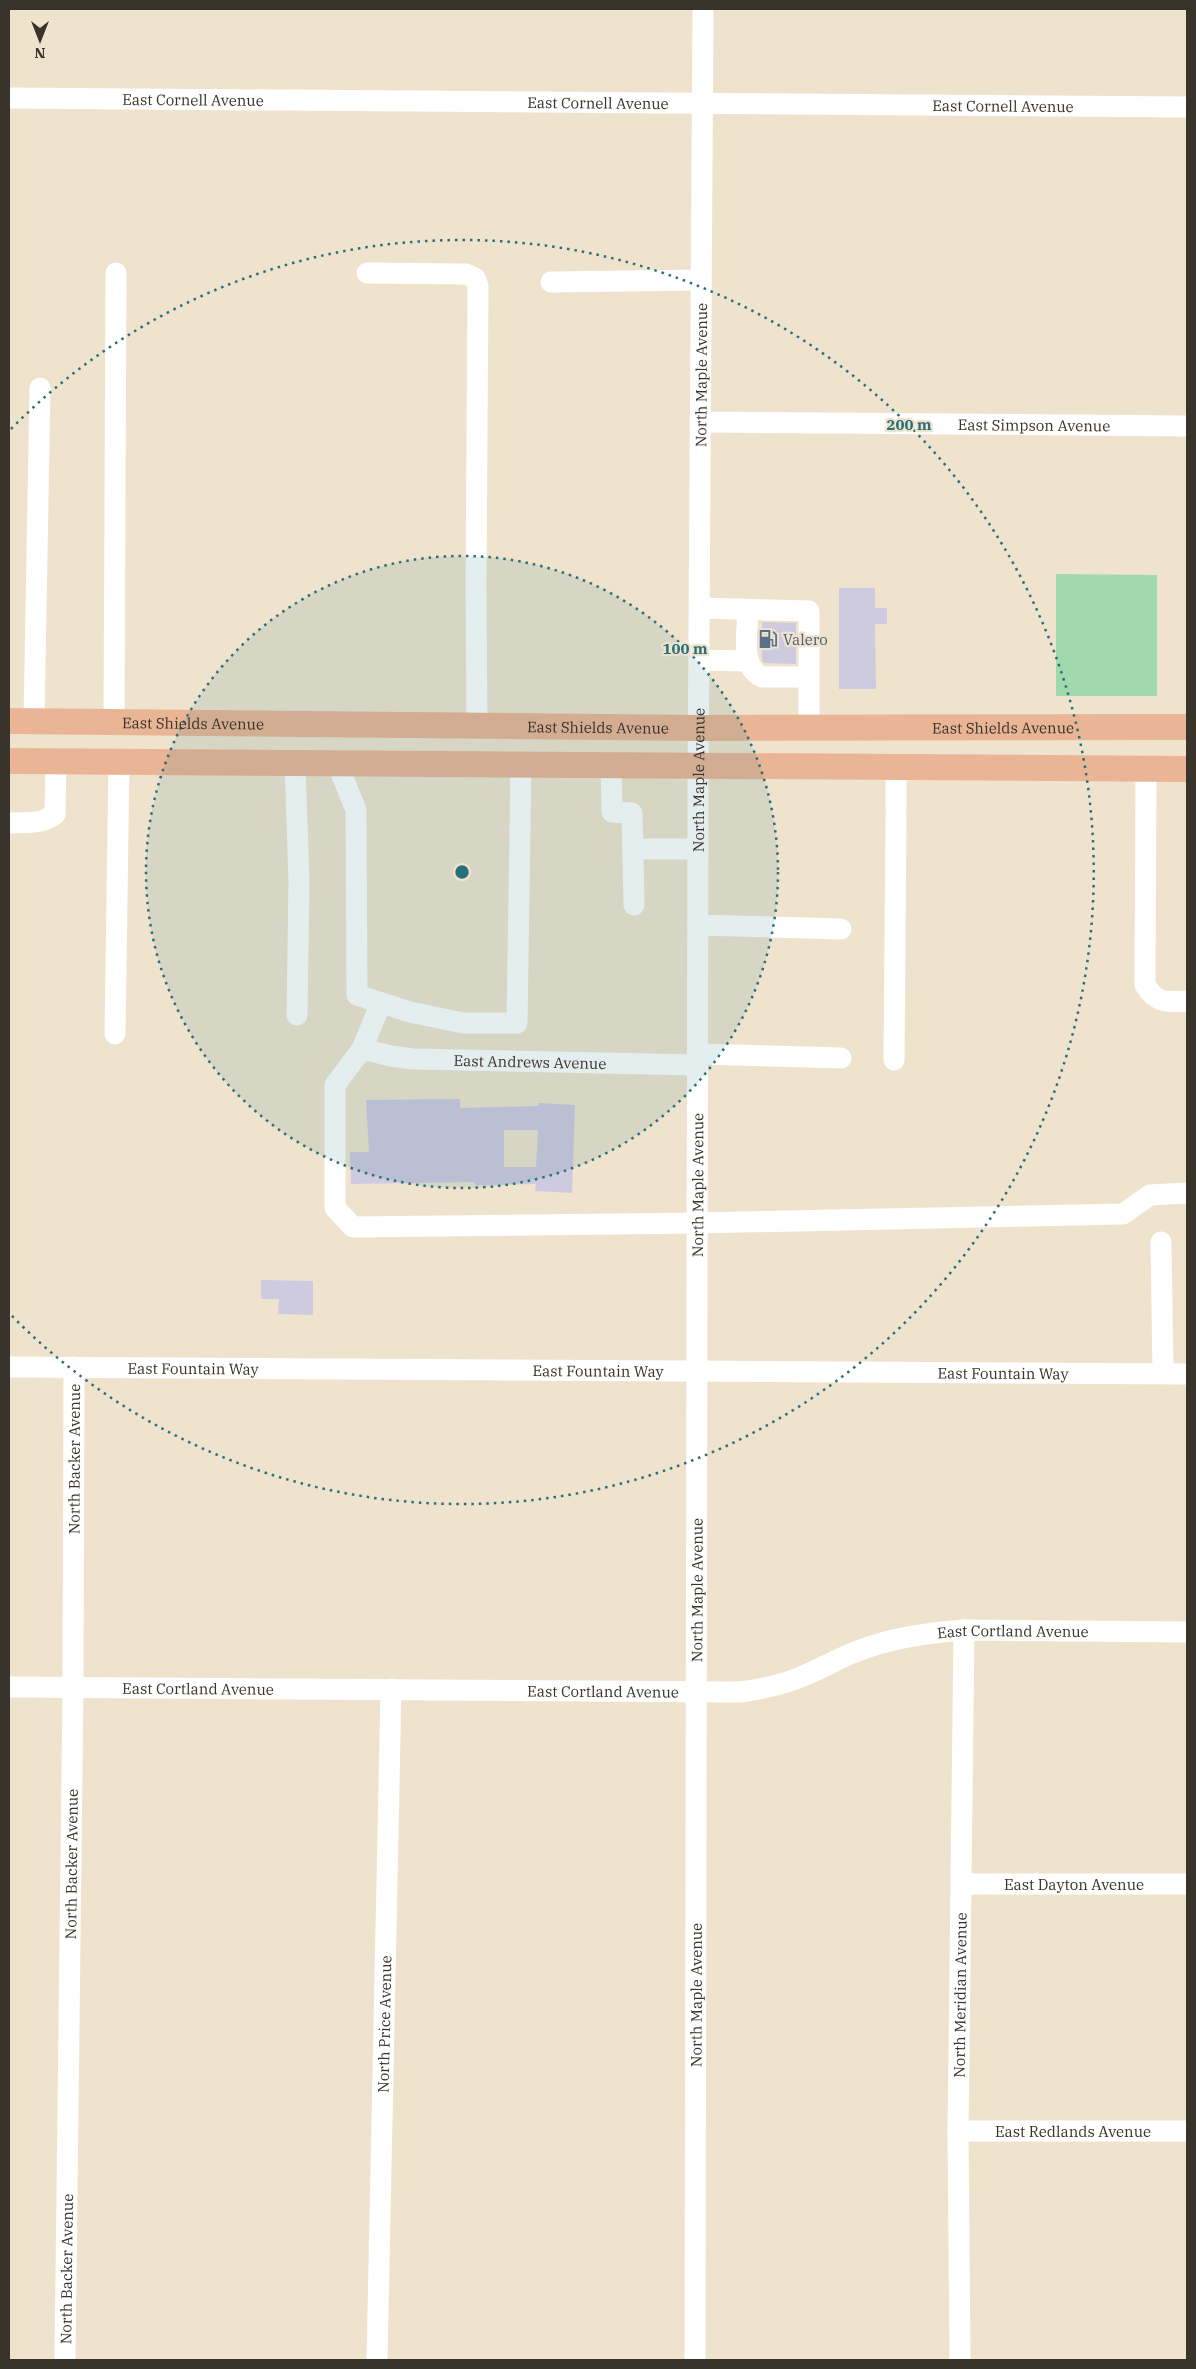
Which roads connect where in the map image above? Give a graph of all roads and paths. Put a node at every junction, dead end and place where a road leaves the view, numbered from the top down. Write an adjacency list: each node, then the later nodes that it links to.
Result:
1 (703, 9): 3 (street, North Maple Avenue)
2 (9, 98): 3 (street, East Cornell Avenue)
3 (703, 104): 4 (street, East Cornell Avenue); 7 (street, North Maple Avenue)
4 (1187, 107)
5 (116, 273): 18 (street)
6 (367, 273): 19 (street)
7 (700, 280): 8 (street); 10 (street, North Maple Avenue)
8 (551, 282)
9 (40, 388): 17 (street)
10 (700, 422): 11 (street, East Simpson Avenue); 12 (street, North Maple Avenue)
11 (1187, 426)
12 (700, 608): 13 (street); 14 (street, North Maple Avenue)
13 (748, 610): 15 (street); 16 (street)
14 (699, 660): 15 (street); 21 (street, North Maple Avenue)
15 (747, 661): 16 (street)
16 (809, 677): 22 (street)
17 (21, 721): 18 (main road, East Shields Avenue); 23 (main road)
18 (114, 722): 19 (main road, East Shields Avenue)
19 (477, 726): 21 (main road, East Shields Avenue)
20 (1187, 727): 22 (main road, East Shields Avenue)
21 (699, 728): 22 (main road, East Shields Avenue); 31 (street, North Maple Avenue)
22 (809, 728)
23 (9, 733)
24 (9, 761): 25 (main road)
25 (56, 761): 26 (main road); 35 (street)
26 (119, 761): 27 (main road); 44 (street)
27 (295, 763): 28 (main road); 43 (street)
28 (336, 763): 29 (main road); 42 (street)
29 (521, 764): 30 (main road); 42 (street)
30 (611, 765): 31 (main road); 36 (street)
31 (699, 766): 32 (main road); 37 (street, North Maple Avenue)
32 (896, 767): 33 (main road); 48 (street)
33 (1146, 768): 34 (main road); 41 (street)
34 (1187, 769)
35 (9, 822)
36 (633, 849): 37 (street); 38 (street)
37 (698, 849): 39 (street, North Maple Avenue)
38 (634, 905)
39 (698, 925): 40 (street); 47 (street, North Maple Avenue)
40 (841, 929)
41 (1187, 1001)
42 (381, 1003): 45 (street)
43 (297, 1015)
44 (115, 1034)
45 (362, 1049): 47 (street, East Andrews Avenue); 50 (street)
46 (841, 1058): 47 (street, East Andrews Avenue)
47 (698, 1060): 50 (street, North Maple Avenue)
48 (894, 1060)
49 (1187, 1193): 50 (street)
50 (698, 1223): 54 (street, North Maple Avenue)
51 (1161, 1242): 55 (street)
52 (9, 1367): 53 (street, East Fountain Way)
53 (74, 1367): 54 (street, East Fountain Way); 60 (street, North Backer Avenue)
54 (698, 1372): 55 (street, East Fountain Way); 62 (street, North Maple Avenue)
55 (1163, 1374): 56 (street, East Fountain Way)
56 (1187, 1374)
57 (964, 1630): 58 (street, East Cortland Avenue); 62 (street, East Cortland Avenue); 63 (street, North Meridian Avenue)
58 (1187, 1632)
59 (9, 1687): 60 (street, East Cortland Avenue)
60 (73, 1688): 61 (street, East Cortland Avenue); 67 (street, North Backer Avenue)
61 (391, 1688): 62 (street, East Cortland Avenue); 68 (street, North Price Avenue)
62 (698, 1691): 69 (street, North Maple Avenue)
63 (962, 1884): 64 (street, East Dayton Avenue); 65 (street, North Meridian Avenue)
64 (1187, 1884)
65 (958, 2131): 66 (street, East Redlands Avenue); 70 (street, North Meridian Avenue)
66 (1187, 2131)
67 (65, 2360)
68 (377, 2360)
69 (695, 2360)
70 (960, 2360)

